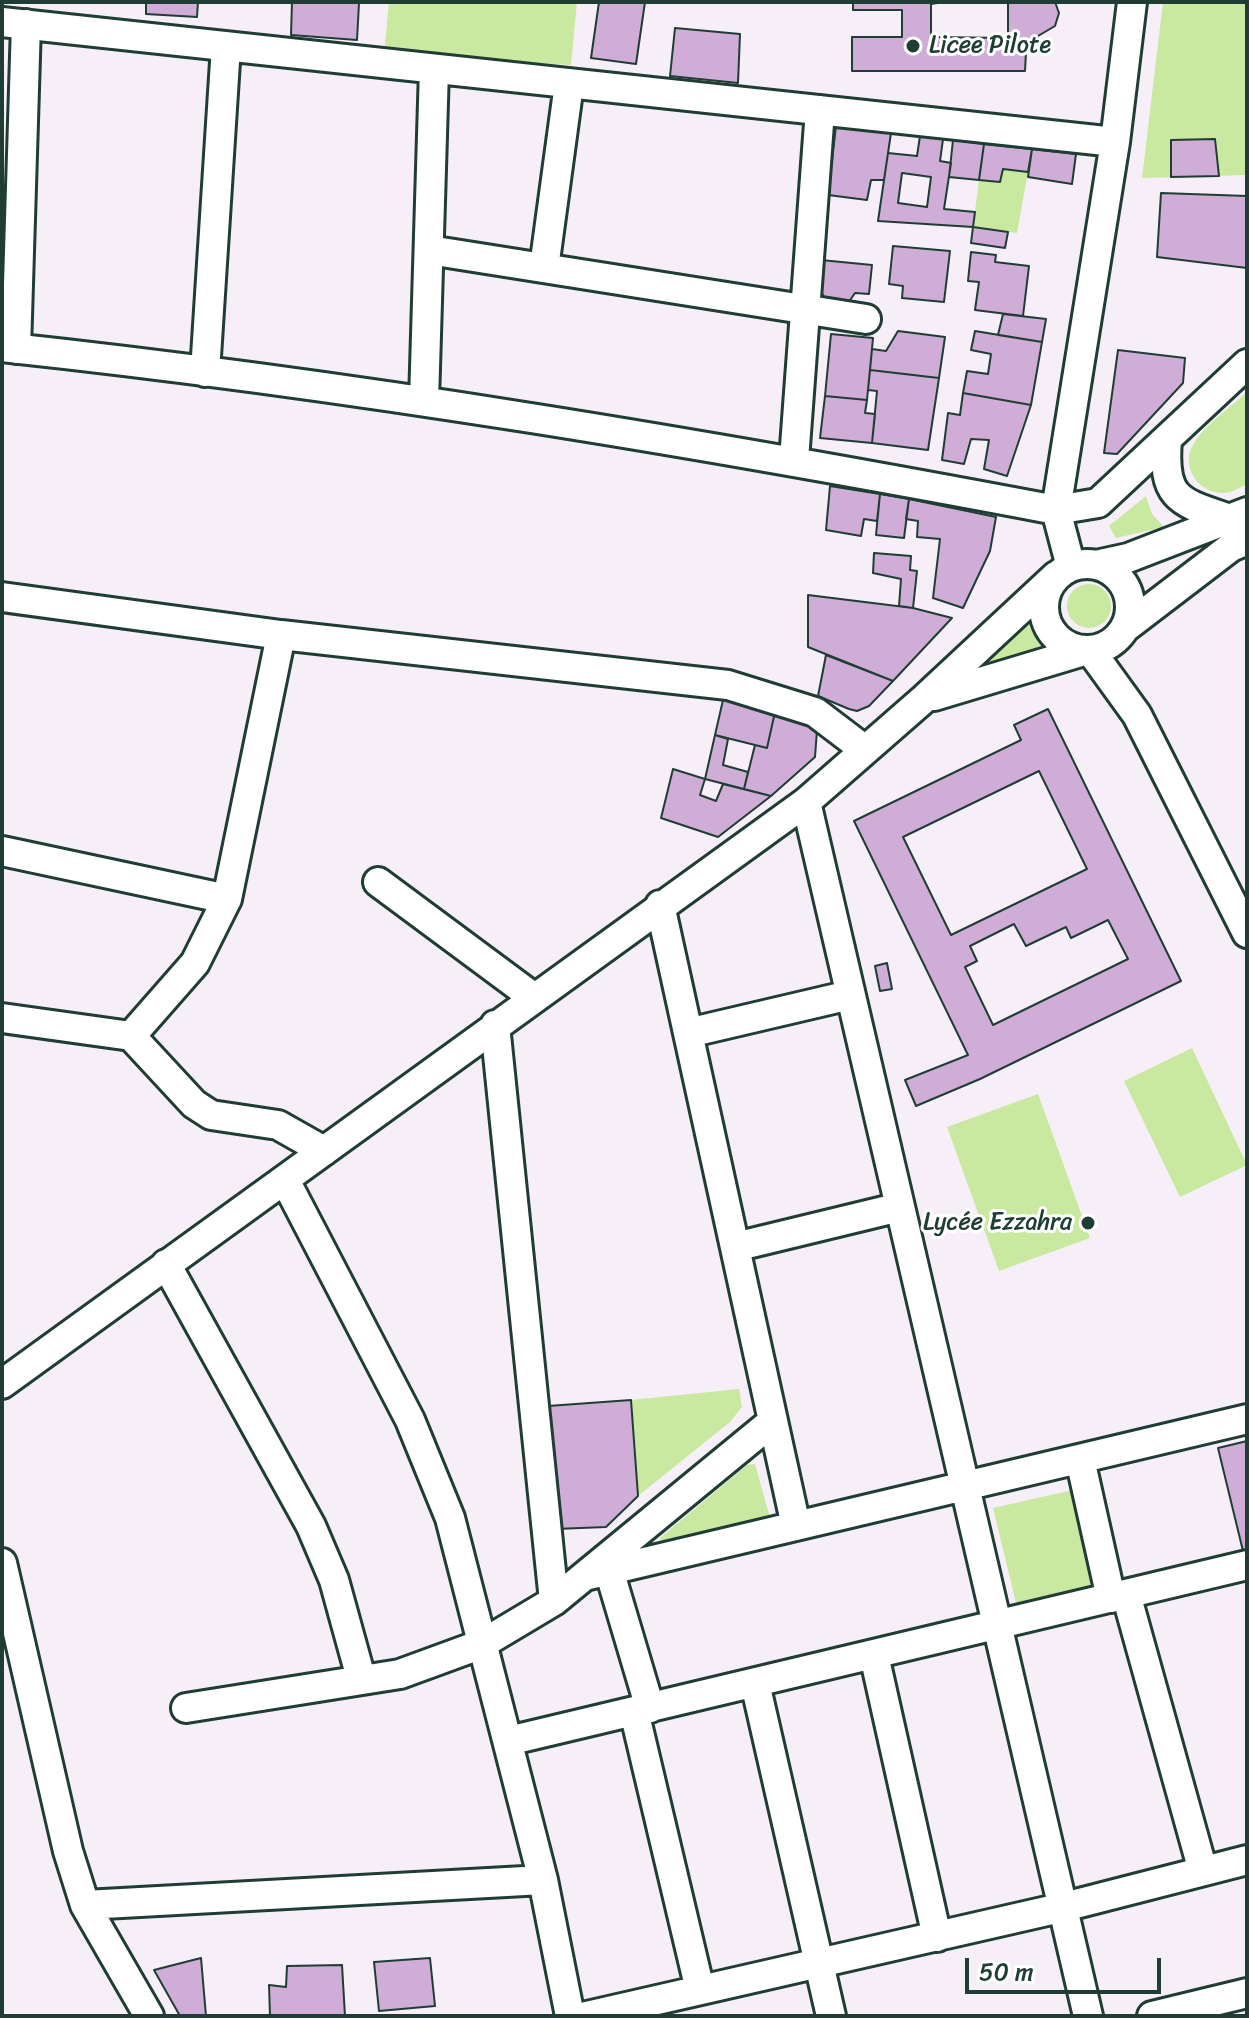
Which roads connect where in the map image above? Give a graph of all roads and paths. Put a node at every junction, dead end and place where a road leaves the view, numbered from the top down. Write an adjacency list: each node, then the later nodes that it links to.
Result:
1 (1132, 2): 7 (street)
2 (14, 23): 3 (street); 12 (street)
3 (226, 46): 4 (street); 14 (street)
4 (434, 69): 5 (street); 8 (street)
5 (569, 84): 6 (street); 9 (street)
6 (820, 110): 7 (street); 10 (street)
7 (1115, 142): 18 (street)
8 (429, 250): 9 (street); 15 (street)
9 (544, 268): 10 (street)
10 (805, 309): 11 (street); 17 (street)
11 (866, 319)
12 (9, 348): 14 (street)
13 (1247, 364): 16 (street)
14 (205, 372): 15 (street)
15 (424, 401): 17 (street)
16 (1167, 440): 18 (street); 19 (street)
17 (794, 460): 18 (street)
18 (1056, 510): 20 (street)
19 (1241, 523): 20 (street); 22 (street)
20 (1075, 569): 22 (street); 24 (street); 25 (street)
21 (2, 597): 23 (street)
22 (1124, 630): 24 (street); 26 (street)
23 (281, 635): 27 (street); 31 (street)
24 (1088, 650): 25 (street); 26 (street)
25 (925, 698): 27 (street)
26 (1137, 715): 33 (street)
27 (865, 750): 28 (street)
28 (806, 802): 32 (street); 34 (street)
29 (2, 851): 31 (street)
30 (378, 882): 35 (street)
31 (227, 899): 39 (street)
32 (660, 905): 35 (street); 38 (street)
33 (1247, 933)
34 (850, 995): 38 (street); 42 (street)
35 (533, 997): 37 (street)
36 (2, 1018): 39 (street)
37 (495, 1025): 40 (street); 55 (street)
38 (688, 1033): 43 (street)
39 (131, 1036): 40 (street)
40 (324, 1151): 41 (street)
41 (285, 1180): 44 (street); 57 (street)
42 (900, 1207): 43 (street); 49 (street)
43 (735, 1247): 47 (street)
44 (166, 1264): 45 (street); 59 (street)
45 (2, 1384)
46 (1247, 1419): 48 (street)
47 (773, 1421): 50 (street); 53 (street)
48 (1080, 1459): 49 (street); 54 (street)
49 (964, 1486): 50 (street); 56 (street)
50 (796, 1526): 53 (street)
51 (2, 1563): 67 (street)
52 (1247, 1565): 54 (street)
53 (597, 1573): 55 (street); 62 (street)
54 (1118, 1596): 56 (street); 65 (street)
55 (554, 1601): 57 (street)
56 (996, 1625): 58 (street); 68 (street)
57 (482, 1644): 59 (street); 63 (street)
58 (874, 1655): 60 (street); 69 (street)
59 (361, 1678): 61 (street)
60 (755, 1683): 62 (street); 70 (street)
61 (186, 1708)
62 (642, 1709): 63 (street); 71 (street)
63 (508, 1741): 66 (street)
64 (1247, 1860): 65 (street)
65 (1203, 1871): 68 (street)
66 (543, 1880): 67 (street); 74 (street)
67 (85, 1905): 73 (street)
68 (1060, 1908): 69 (street); 77 (street)
69 (937, 1937): 70 (street)
70 (818, 1965): 71 (street); 76 (street)
71 (700, 1990): 75 (street)
72 (1247, 1993): 78 (street)
73 (149, 2016)
74 (570, 2016)
75 (587, 2016)
76 (831, 2016)
77 (1088, 2016)
78 (1152, 2016)

